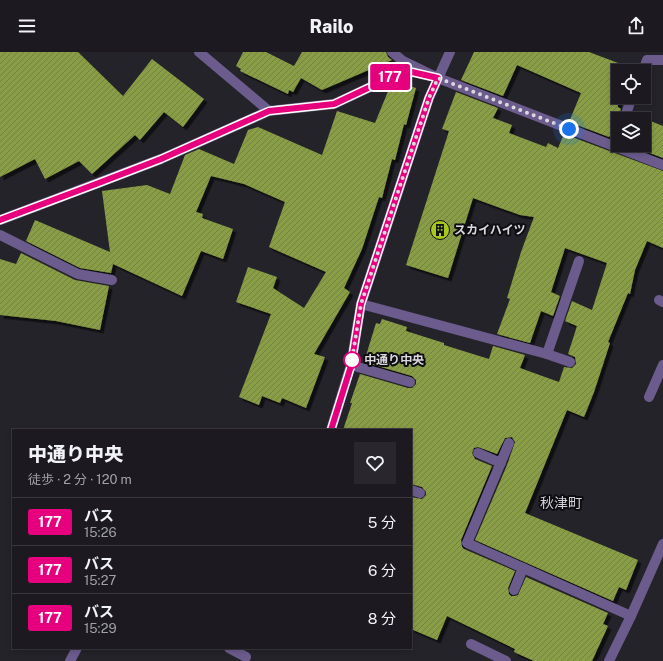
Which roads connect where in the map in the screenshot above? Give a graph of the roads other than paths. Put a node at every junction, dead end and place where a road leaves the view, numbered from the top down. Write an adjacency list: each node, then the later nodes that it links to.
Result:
1 (199, 52): 7 (street)
2 (392, 52): 6 (street)
3 (450, 52): 6 (street)
4 (663, 60): 5 (street)
5 (646, 64)
6 (438, 78): 7 (street); 8 (street); 15 (street)
7 (269, 111): 11 (street)
8 (611, 145)
9 (629, 152): 10 (street)
10 (663, 165)
11 (0, 220)
12 (0, 235): 14 (street)
13 (579, 261): 16 (street)
14 (112, 280)
15 (361, 304): 16 (street); 19 (street)
16 (547, 354): 17 (street)
17 (570, 362)
18 (663, 365): 21 (street)
19 (351, 366): 20 (street); 22 (street)
20 (410, 382)
21 (649, 398)
22 (331, 429)
23 (509, 443): 25 (street)
24 (478, 453): 25 (street)
25 (501, 463): 27 (street)
26 (663, 544): 29 (street)
27 (523, 568): 28 (street); 29 (street)
28 (514, 590)
29 (631, 616): 36 (street)
30 (471, 644): 35 (street)
31 (76, 649): 34 (street)
32 (232, 649): 33 (street)
33 (247, 655)
34 (70, 661)
35 (506, 661)
36 (609, 661)

